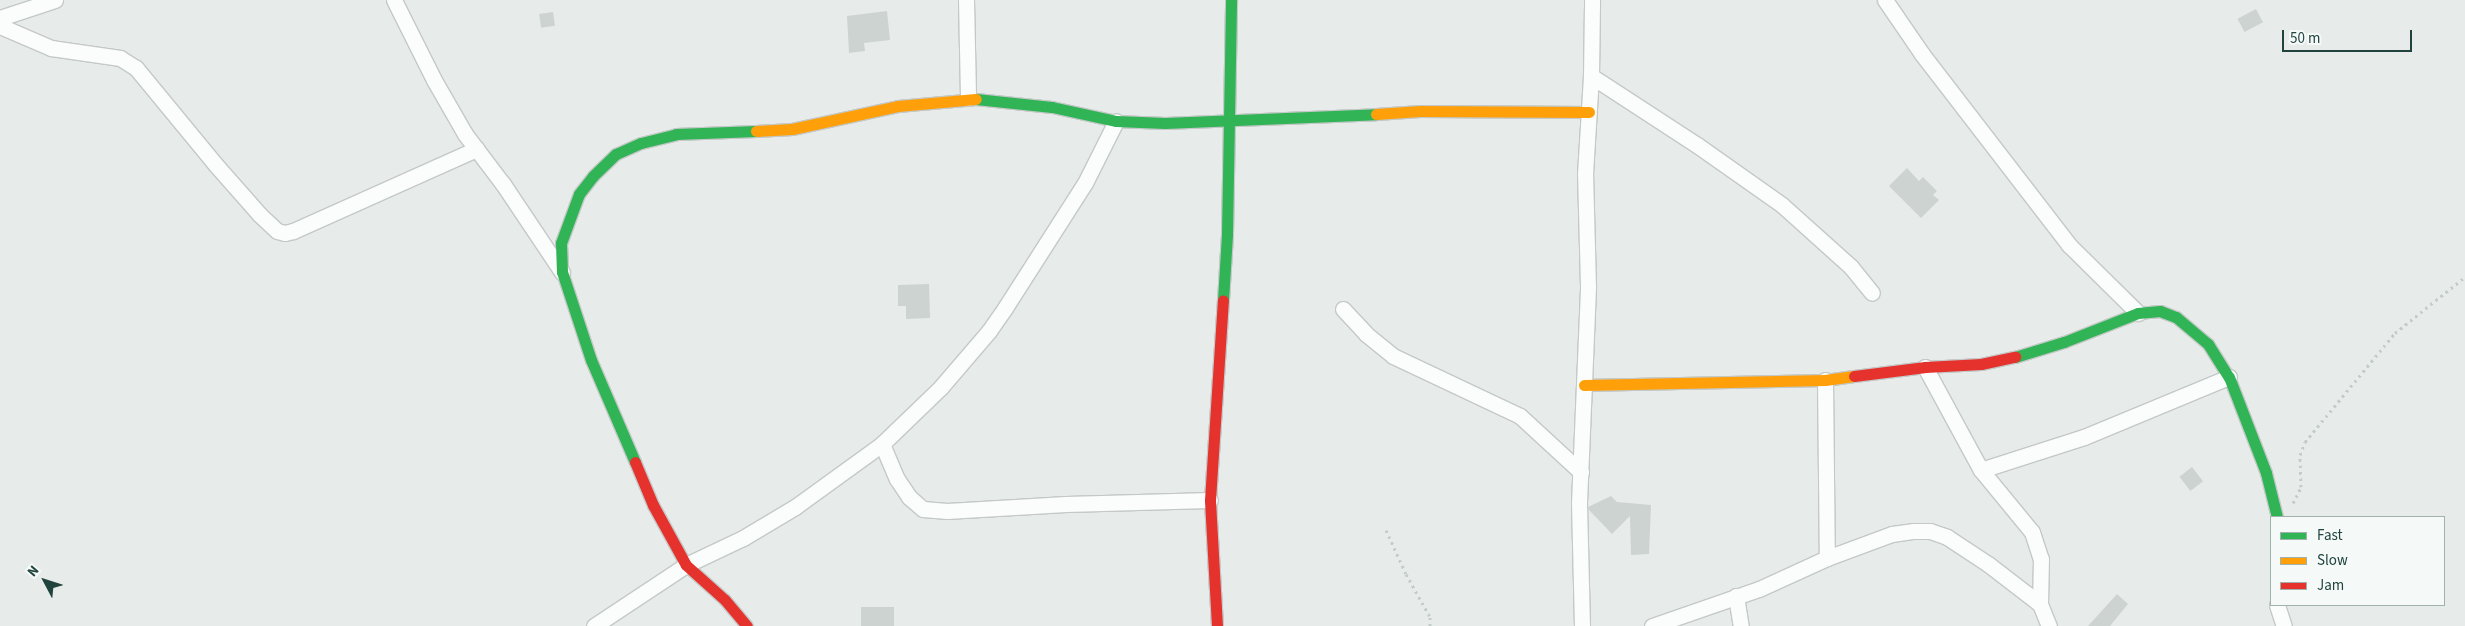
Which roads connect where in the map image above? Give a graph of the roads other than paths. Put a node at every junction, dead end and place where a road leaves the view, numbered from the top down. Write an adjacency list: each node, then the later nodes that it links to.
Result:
1 (55, 0): 7 (street)
2 (394, 0): 14 (street)
3 (966, 0): 10 (street)
4 (1231, 0): 12 (street)
5 (1592, 0): 9 (street)
6 (1885, 0): 18 (street)
7 (0, 18)
8 (0, 26): 14 (street)
9 (1591, 76): 11 (street); 16 (street)
10 (968, 98): 13 (street); 15 (street)
11 (1589, 112): 12 (street); 22 (street)
12 (1228, 120): 13 (street); 26 (street)
13 (1116, 121): 23 (street)
14 (476, 149): 15 (street)
15 (562, 272): 29 (street)
16 (1872, 293)
17 (1344, 309): 25 (street)
18 (2138, 313): 19 (street); 20 (street)
19 (1924, 367): 21 (street); 24 (street)
20 (2229, 377): 24 (street); 27 (street)
21 (1826, 380): 22 (street); 28 (street)
22 (1584, 385): 25 (street)
23 (882, 444): 26 (street); 29 (street)
24 (1981, 470): 31 (street)
25 (1581, 472): 36 (street)
26 (1210, 500): 35 (street)
27 (2277, 516)
28 (1827, 558): 30 (street); 31 (street)
29 (686, 565): 33 (street); 34 (street)
30 (1736, 596): 37 (street); 38 (street)
31 (2040, 604): 39 (street)
32 (2278, 606): 40 (street)
33 (594, 626)
34 (747, 626)
35 (1217, 626)
36 (1582, 626)
37 (1652, 626)
38 (1741, 626)
39 (2048, 626)
40 (2284, 626)

